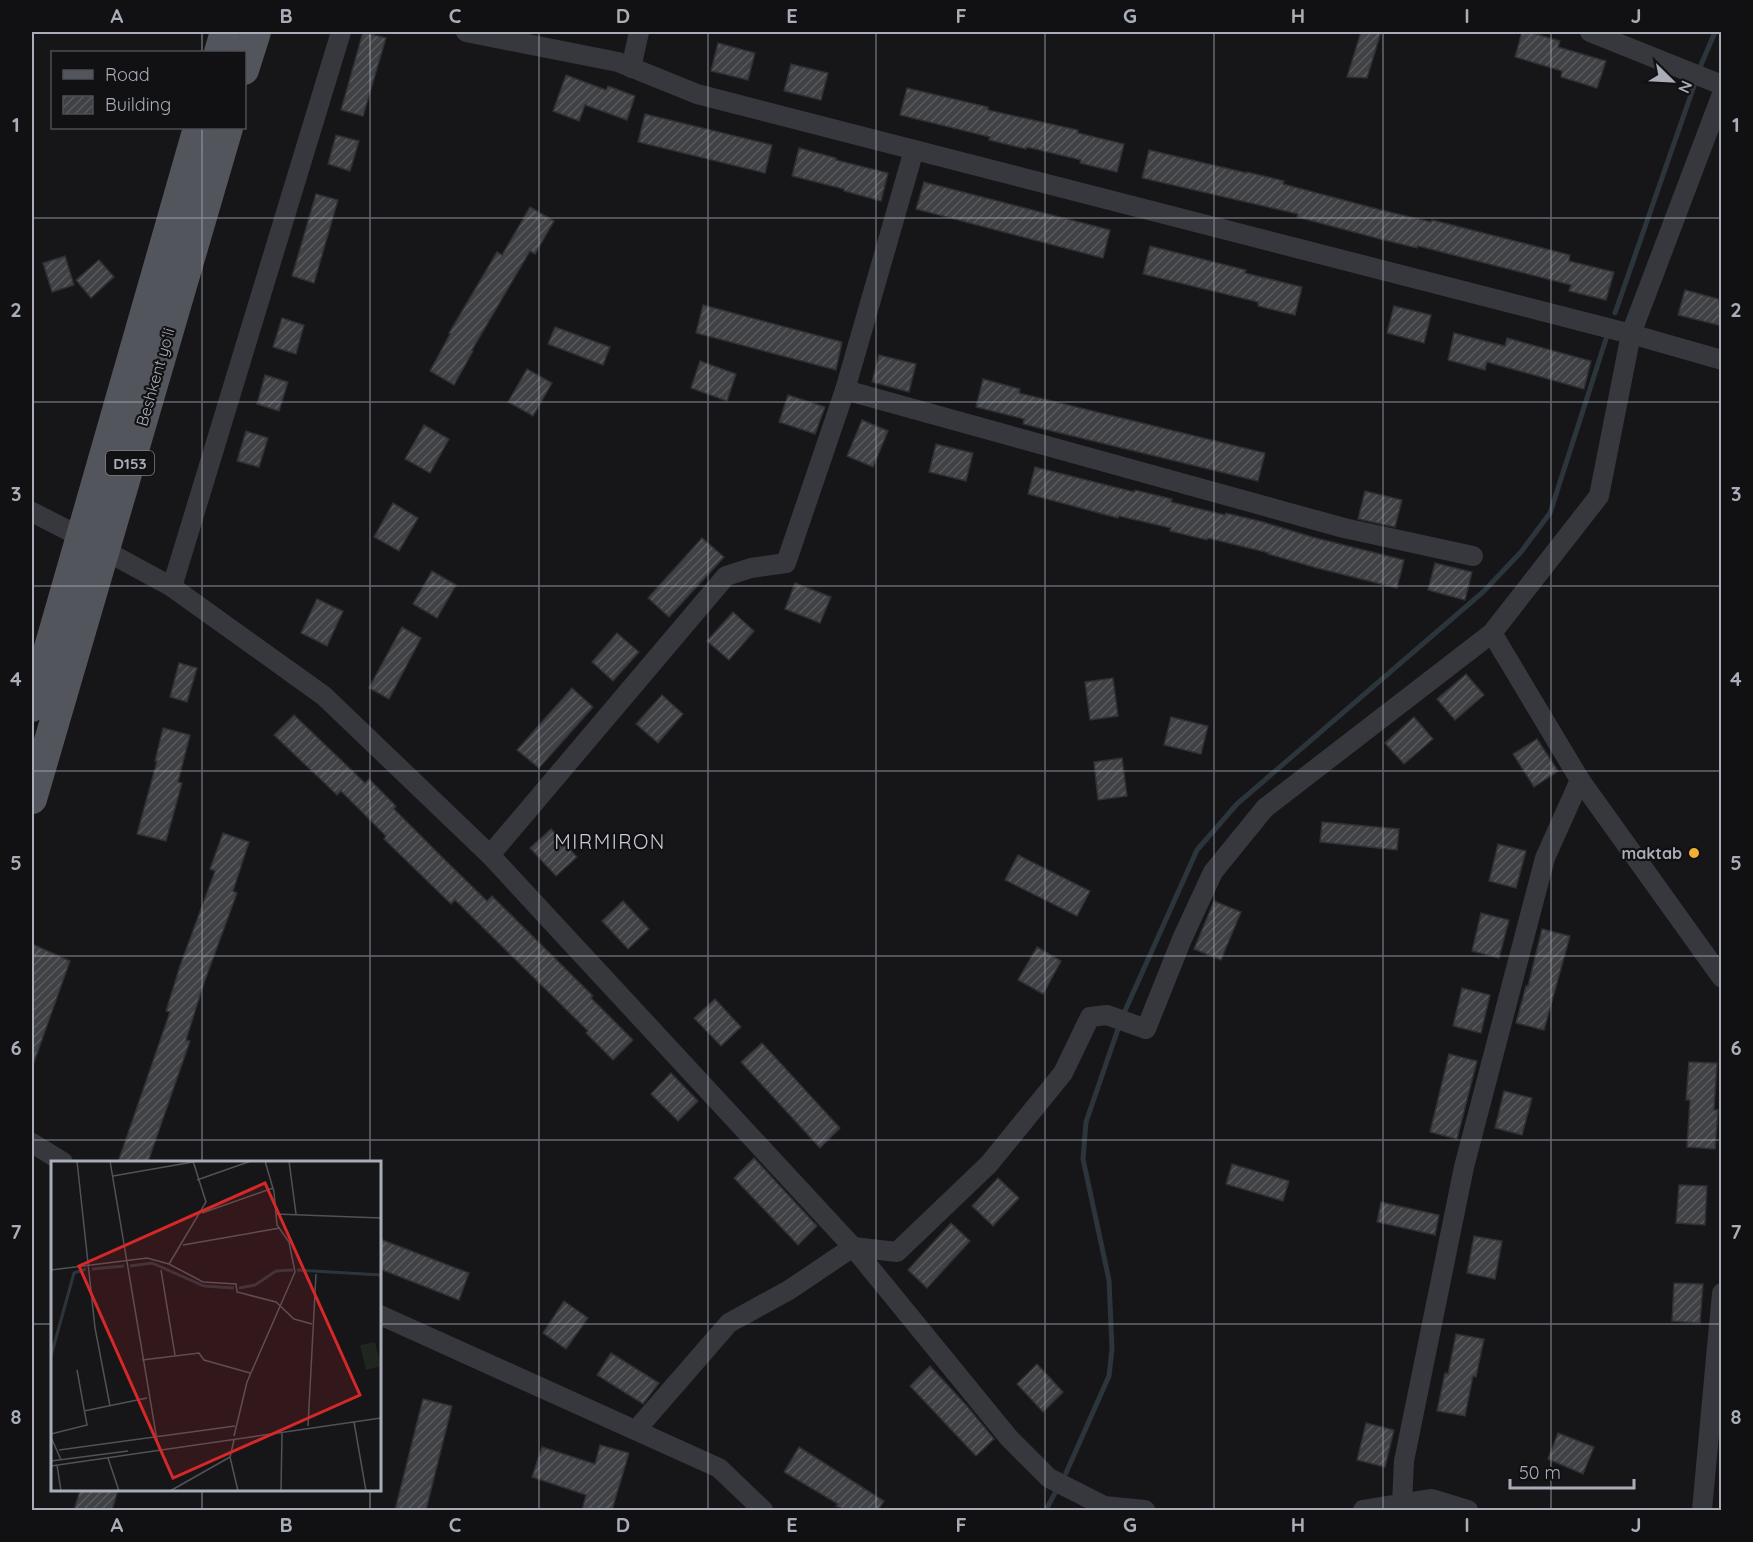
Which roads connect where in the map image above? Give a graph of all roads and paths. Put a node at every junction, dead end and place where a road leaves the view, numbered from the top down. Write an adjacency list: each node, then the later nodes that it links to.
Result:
1 (225, 32): 7 (main road)
2 (256, 32): 8 (main road)
3 (341, 32): 21 (street)
4 (466, 32): 9 (street)
5 (639, 32): 9 (street)
6 (1590, 32): 10 (street)
7 (219, 51)
8 (246, 64)
9 (631, 68): 14 (street)
10 (1722, 85)
11 (1722, 94): 15 (street)
12 (198, 129): 19 (main road, Beshkent yoʻli / D153)
13 (228, 129): 19 (main road, Beshkent yoʻli / D153)
14 (914, 150): 15 (street); 17 (street)
15 (1631, 334): 16 (street); 22 (street)
16 (1722, 360)
17 (845, 390): 20 (street); 26 (street)
18 (32, 512): 19 (street)
19 (93, 544): 21 (street); 23 (main road, Beshkent yoʻli / D153); 25 (main road, Beshkent yoʻli / D153)
20 (1473, 556)
21 (172, 587): 26 (street)
22 (1492, 633): 24 (street); 30 (street)
23 (32, 707)
24 (1580, 780): 27 (street); 34 (street)
25 (32, 799)
26 (490, 855): 30 (street)
27 (1722, 978)
28 (32, 1143): 29 (street)
29 (61, 1161)
30 (853, 1247): 33 (street); 36 (street)
31 (1722, 1293): 39 (street)
32 (381, 1314): 33 (street)
33 (636, 1430): 35 (street)
34 (1402, 1504): 37 (street); 38 (street)
35 (763, 1510)
36 (1145, 1510)
37 (1363, 1510)
38 (1468, 1510)
39 (1702, 1510)

